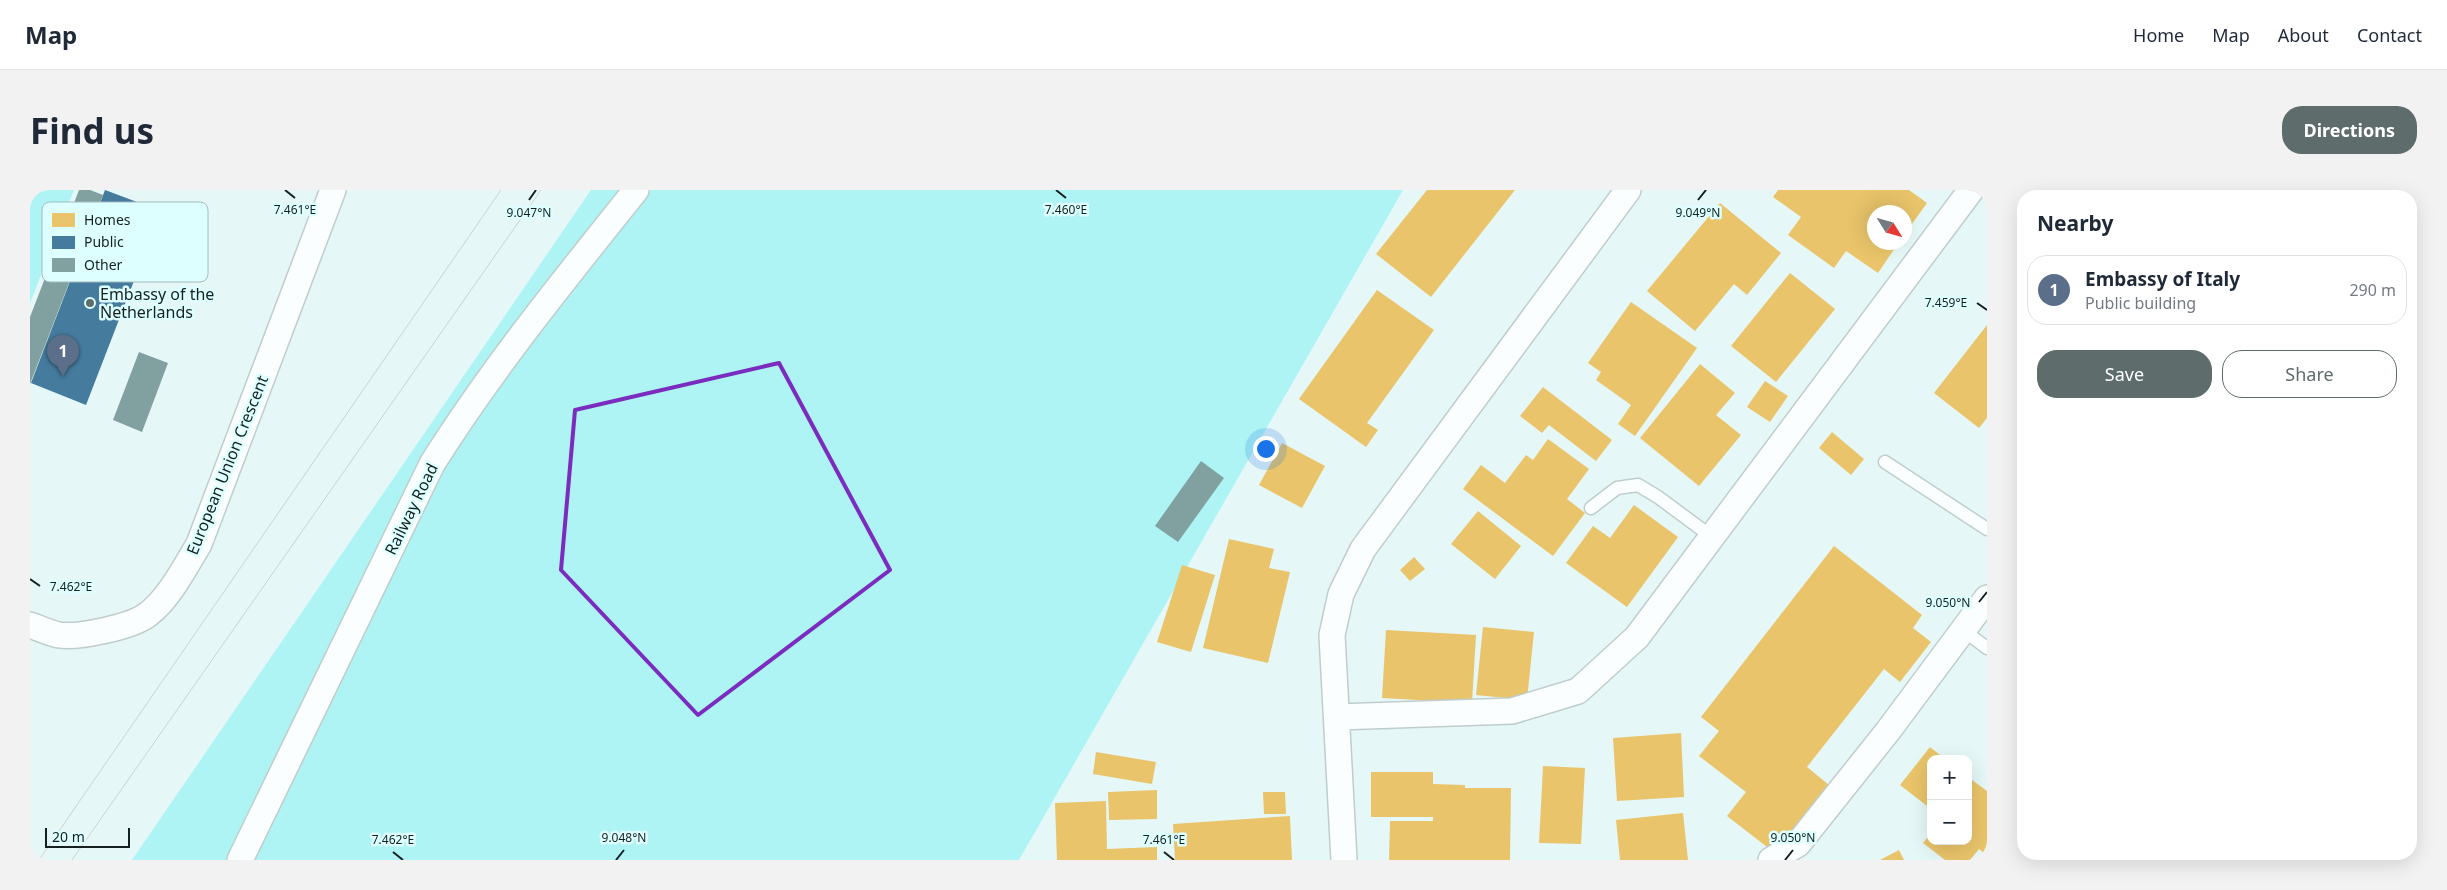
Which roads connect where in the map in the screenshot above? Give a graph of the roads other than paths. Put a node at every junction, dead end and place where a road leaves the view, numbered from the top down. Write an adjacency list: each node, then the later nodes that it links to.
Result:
1 (333, 190): 10 (street, European Union Crescent)
2 (636, 190): 14 (street, Railway Road)
3 (1628, 190): 13 (street)
4 (1971, 190): 8 (street)
5 (1885, 462): 7 (lane)
6 (1591, 508): 8 (lane)
7 (1987, 529)
8 (1712, 537): 13 (street)
9 (1987, 598): 11 (street)
10 (30, 625)
11 (1963, 630): 12 (lane); 16 (street)
12 (1987, 648)
13 (1337, 718): 15 (street)
14 (240, 860)
15 (1344, 860)
16 (1771, 860)

